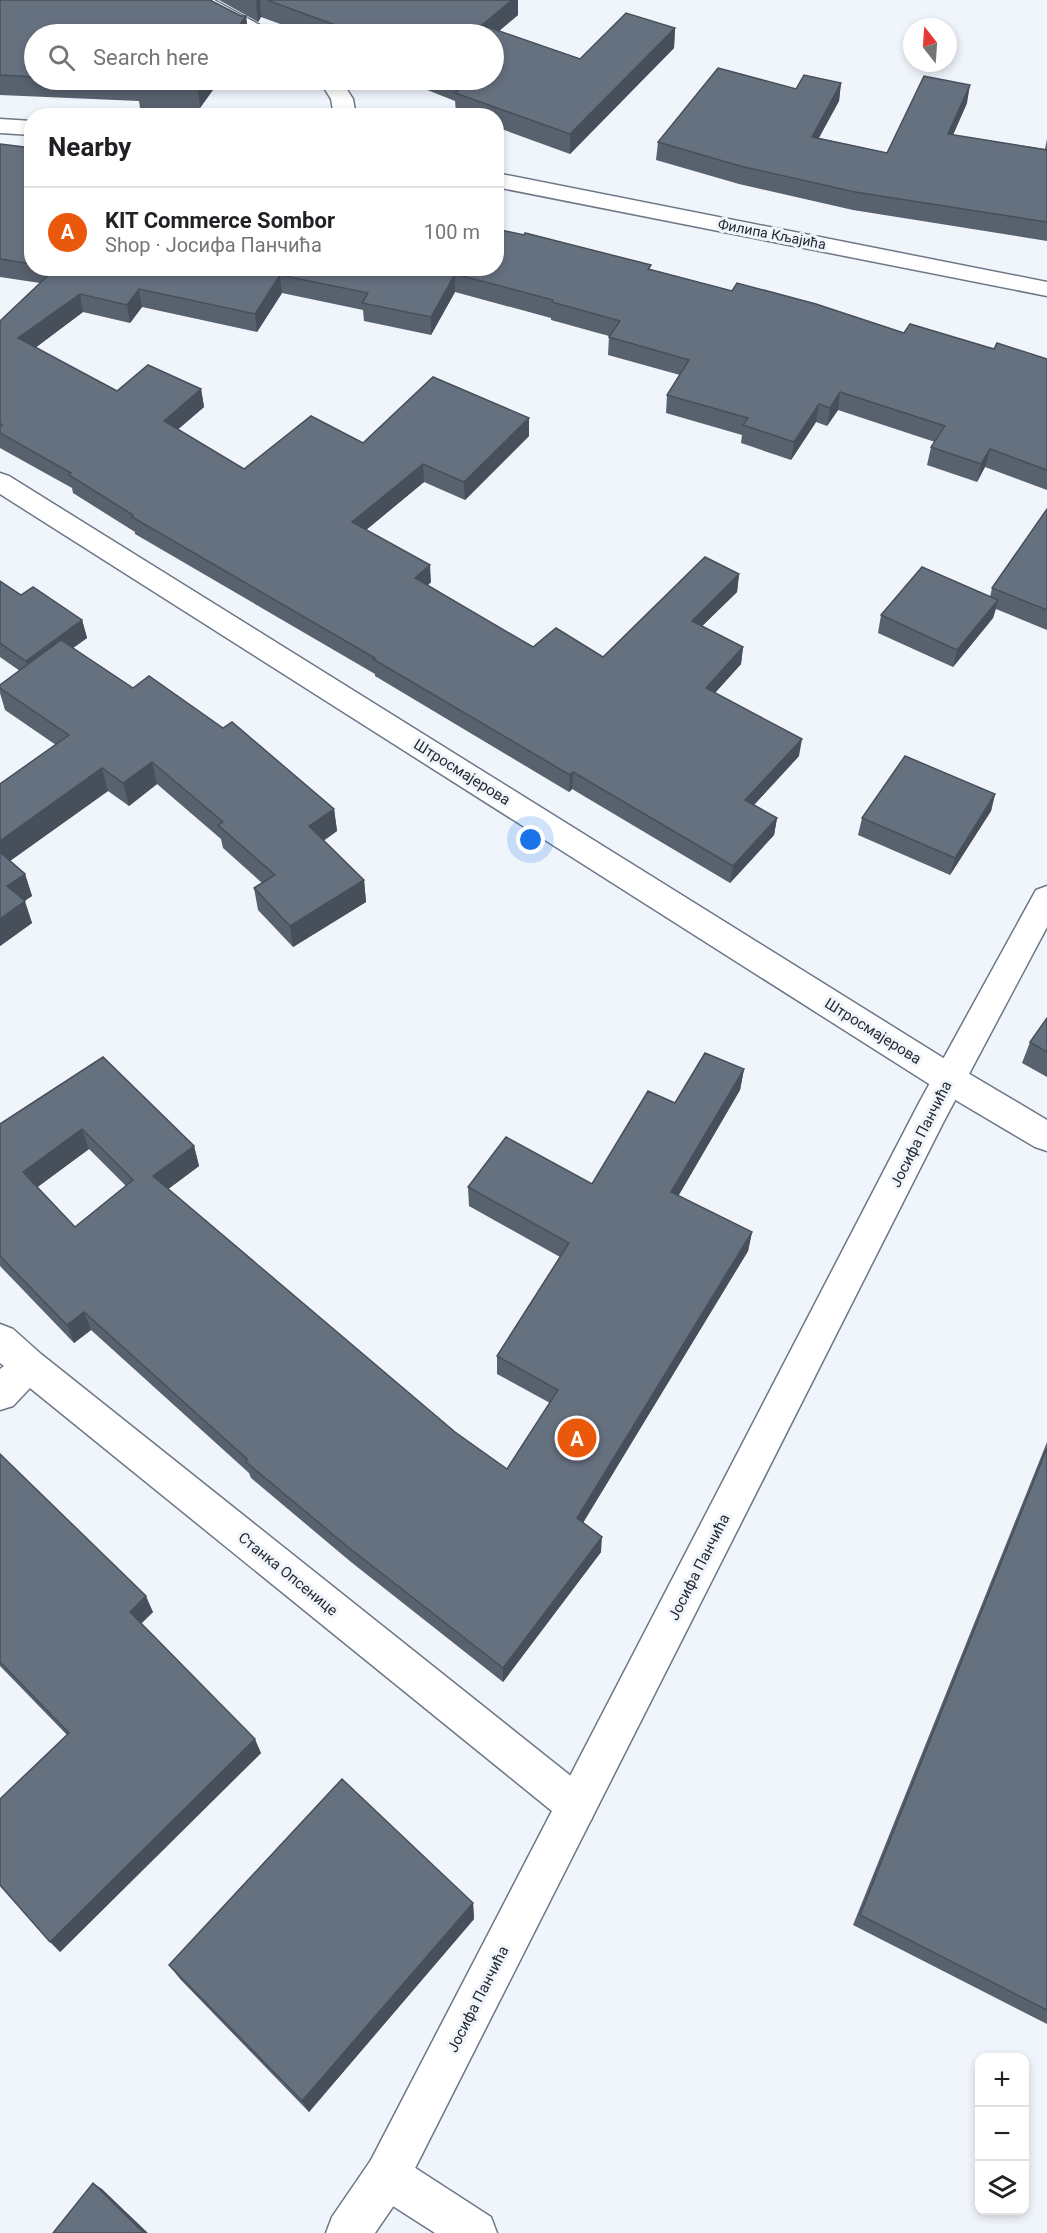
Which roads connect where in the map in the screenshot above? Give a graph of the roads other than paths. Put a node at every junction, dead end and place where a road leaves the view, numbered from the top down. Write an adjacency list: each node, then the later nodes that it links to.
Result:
1 (198, 0): 2 (street)
2 (241, 24)
3 (336, 90): 4 (street)
4 (344, 108)
5 (0, 126): 6 (street)
6 (24, 128)
7 (504, 182): 8 (street, Филипа Кљајића)
8 (1047, 289)
9 (0, 482): 11 (street, Штросмајерова)
10 (1047, 898): 11 (street, Јосифа Панчића)
11 (949, 1079): 12 (street, Штросмајерова); 16 (street, Јосифа Панчића)
12 (1047, 1137)
13 (0, 1340): 14 (street, Станка Опсенице)
14 (28, 1365): 15 (street); 16 (street, Станка Опсенице)
15 (0, 1394)
16 (577, 1806): 17 (street, Јосифа Панчића)
17 (387, 2176): 18 (street, Јосифа Панчића); 19 (street)
18 (348, 2233)
19 (475, 2233)

